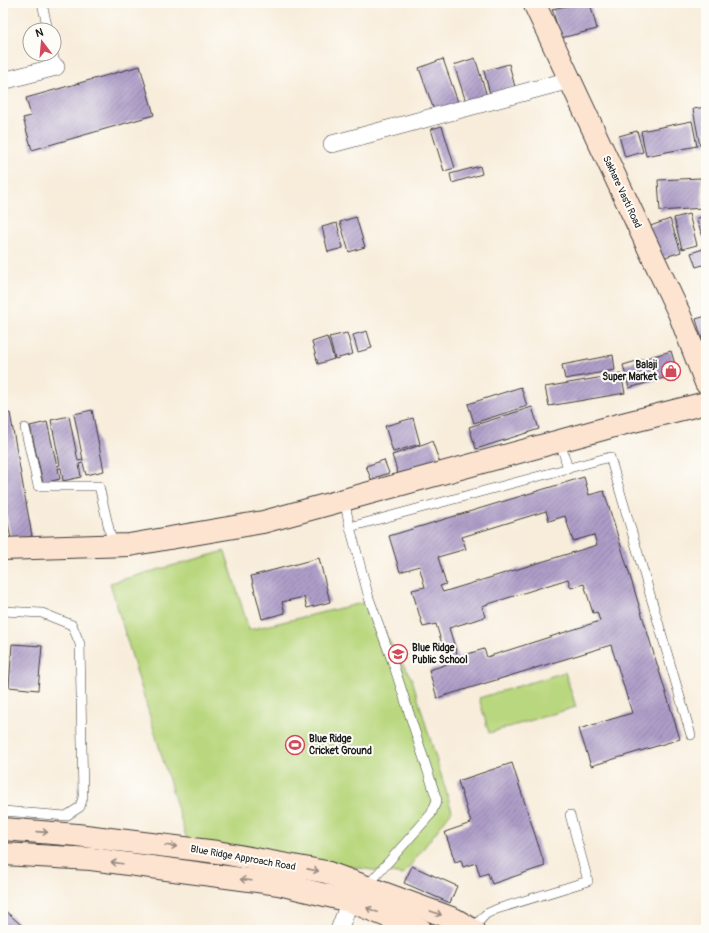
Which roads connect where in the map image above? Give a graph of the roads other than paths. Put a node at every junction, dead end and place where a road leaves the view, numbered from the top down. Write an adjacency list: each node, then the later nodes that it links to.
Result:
1 (42, 3): 3 (lane)
2 (534, 3): 5 (street, Sakhare Vasti Road)
3 (46, 22)
4 (51, 62): 6 (street)
5 (570, 80): 7 (street); 8 (street, Sakhare Vasti Road)
6 (3, 81)
7 (332, 144)
8 (706, 383)
9 (706, 403): 11 (street)
10 (25, 428): 15 (lane)
11 (560, 441): 12 (lane); 13 (street)
12 (568, 469): 14 (lane); 18 (lane)
13 (344, 500): 14 (lane); 15 (street)
14 (350, 528): 23 (lane)
15 (112, 546): 16 (street)
16 (3, 549)
17 (3, 611): 19 (lane)
18 (692, 735)
19 (3, 811)
20 (570, 815): 26 (lane)
21 (3, 829): 23 (street, Blue Ridge Approach Road, one-way to 23)
22 (3, 854): 23 (street, Blue Ridge Approach Road, one-way to 22)
23 (358, 894): 24 (street, Blue Ridge Approach Road, one-way to 23); 25 (street); 26 (street, Blue Ridge Approach Road, one-way to 26)
24 (407, 927)
25 (339, 930)
26 (472, 930)

